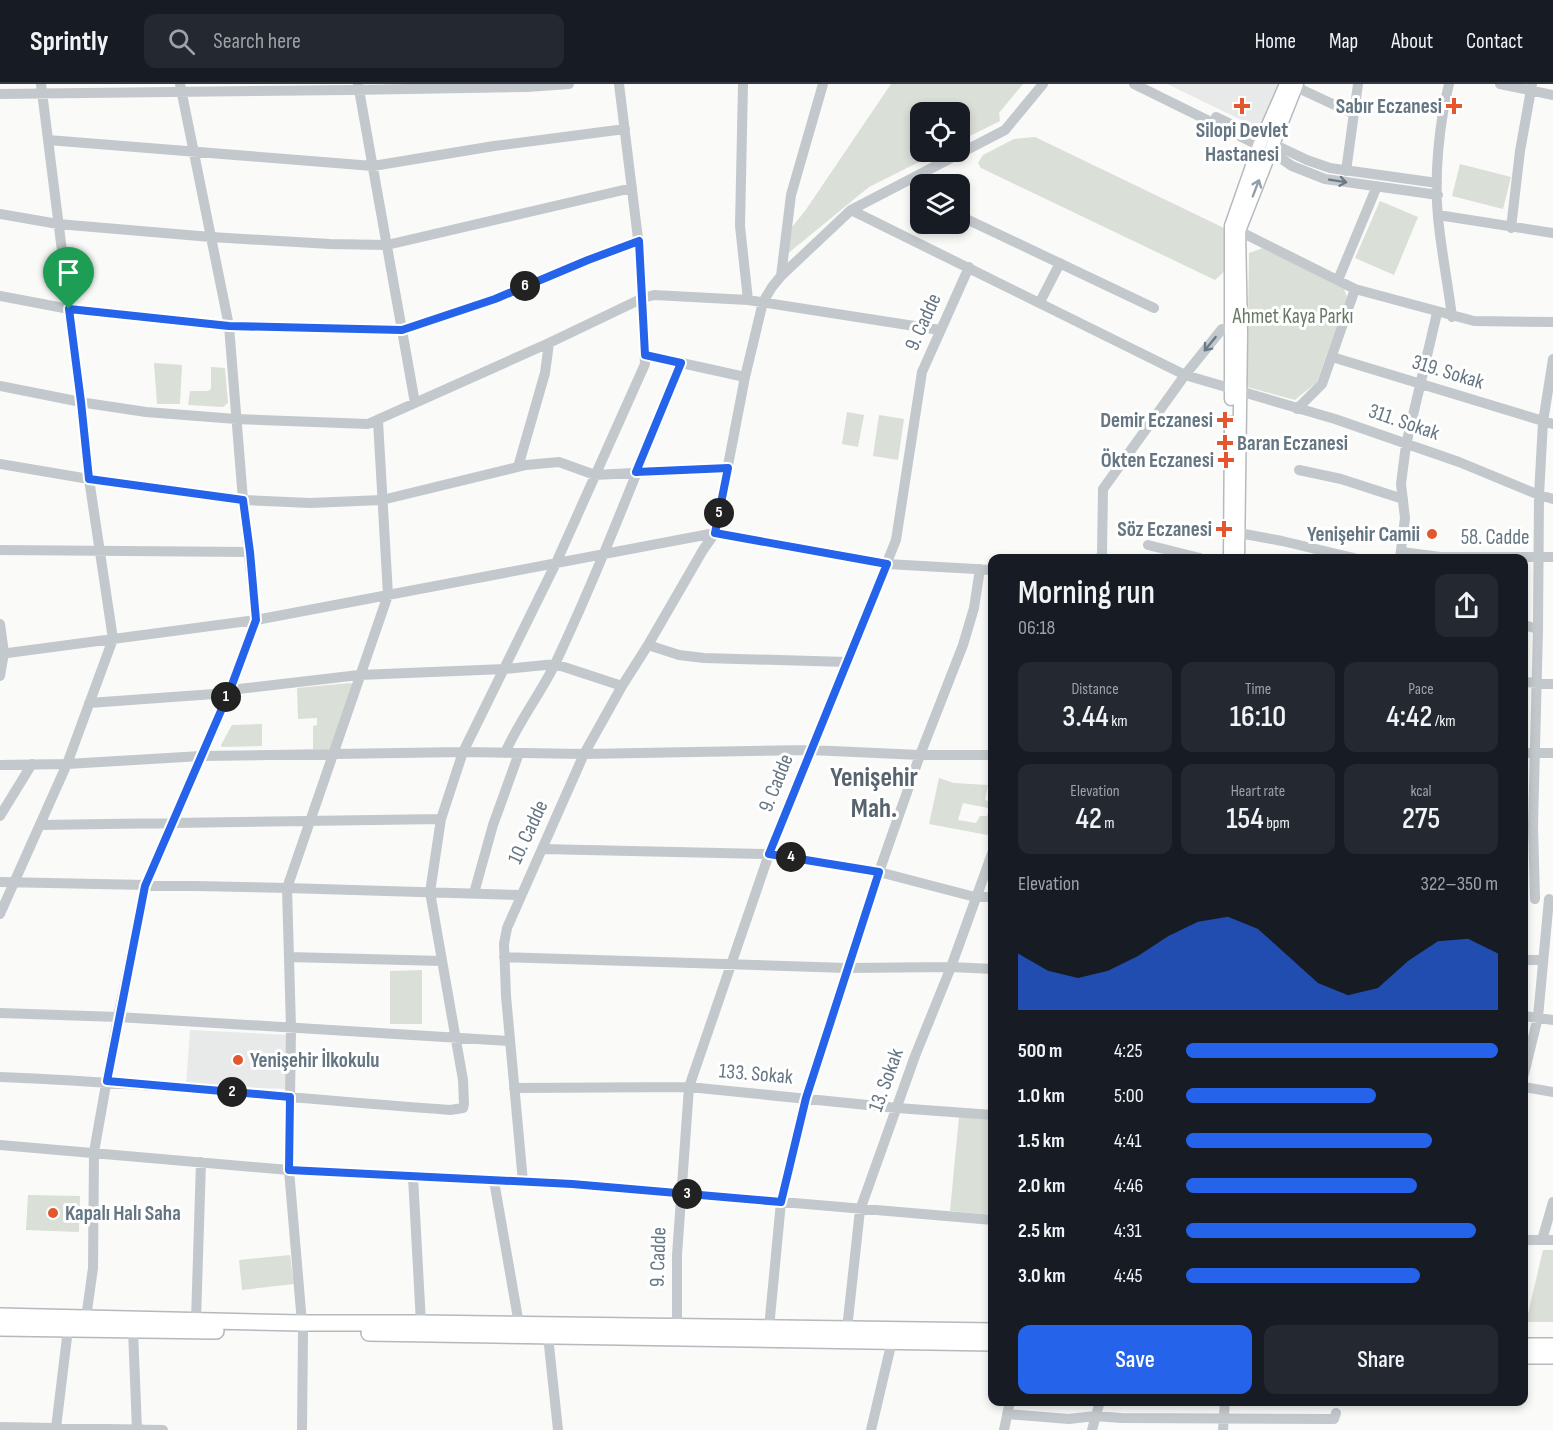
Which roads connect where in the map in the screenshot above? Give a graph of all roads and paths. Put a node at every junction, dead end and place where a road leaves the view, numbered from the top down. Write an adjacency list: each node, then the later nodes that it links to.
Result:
1 (569, 84): 14 (street)
2 (619, 84): 20 (street)
3 (743, 84): 48 (street)
4 (823, 84): 43 (street)
5 (1043, 84): 30 (street)
6 (1134, 84): 22 (street)
7 (1150, 84): 22 (street)
8 (1358, 84): 19 (street)
9 (1449, 84): 26 (street)
10 (1500, 84): 15 (street)
11 (1293, 85): 19 (street); 22 (main road)
12 (181, 87): 13 (street); 16 (street); 23 (street)
13 (269, 87): 14 (street)
14 (358, 87): 24 (street)
15 (1532, 87): 18 (street); 36 (street)
16 (42, 89): 17 (street); 21 (street)
17 (0, 94)
18 (1553, 95)
19 (1354, 114): 25 (street)
20 (625, 129): 24 (street); 28 (street)
21 (48, 140): 23 (street); 34 (street)
22 (1266, 145): 25 (street); 27 (street, one-way to 27); 35 (main road)
23 (194, 153): 24 (street); 38 (street)
24 (373, 166): 40 (street)
25 (1346, 171): 26 (street)
26 (1437, 183): 29 (street)
27 (1377, 186): 29 (street); 44 (street)
28 (632, 189): 39 (street); 40 (street)
29 (1438, 195): 32 (street)
30 (851, 210): 42 (street, 311. Sokak); 43 (street)
31 (0, 214): 34 (street)
32 (1438, 215): 36 (street); 54 (street)
33 (970, 221): 41 (street)
34 (58, 224): 38 (street); 52 (street)
35 (1235, 228): 44 (street); 59 (main road)
36 (1510, 228): 37 (street)
37 (1553, 233)
38 (211, 237): 40 (street); 56 (street)
39 (639, 241): 47 (street); 57 (street)
40 (387, 245): 57 (street)
41 (1060, 263): 50 (street); 51 (street)
42 (969, 267): 50 (street, 311. Sokak); 58 (street, 9. Cadde)
43 (781, 276): 49 (street)
44 (1338, 280): 45 (street)
45 (1355, 290): 53 (street); 62 (street)
46 (0, 296): 52 (street)
47 (643, 298): 48 (street); 60 (street); 61 (street)
48 (748, 300): 49 (street)
49 (763, 302): 58 (street); 66 (street)
50 (1040, 302): 65 (street, 311. Sokak)
51 (1154, 308)
52 (69, 309): 56 (street); 70 (street)
53 (1437, 313): 54 (street); 67 (street)
54 (1452, 317): 55 (street)
55 (1553, 322)
56 (229, 326): 57 (street); 73 (street)
57 (402, 330): 71 (street)
58 (940, 330): 106 (street, 9. Cadde)
59 (1237, 332): 65 (street, one-way to 65); 69 (main road)
60 (549, 343): 71 (street); 78 (street)
61 (645, 355): 64 (street); 82 (street)
62 (1332, 357): 67 (street, 319. Sokak); 72 (street)
63 (1553, 359): 75 (street)
64 (681, 363): 66 (street); 81 (street)
65 (1185, 375): 69 (street, 311. Sokak); 96 (street)
66 (745, 377): 79 (street)
67 (1420, 384): 75 (street, 319. Sokak); 76 (street)
68 (0, 386): 70 (street)
69 (1235, 389): 72 (street, 311. Sokak); 90 (main road); 98 (main road)
70 (81, 402): 73 (street); 83 (street)
71 (415, 403): 74 (street)
72 (1298, 409): 76 (street, 311. Sokak)
73 (236, 419): 74 (street); 87 (street)
74 (378, 421): 88 (street)
75 (1548, 423): 84 (street)
76 (1406, 445): 84 (street, 311. Sokak); 86 (street)
77 (0, 464): 83 (street)
78 (518, 467): 82 (street); 88 (street)
79 (728, 468): 81 (street); 89 (street)
80 (1299, 470): 86 (street)
81 (636, 472): 82 (street); 95 (street)
82 (595, 475): 105 (street)
83 (89, 479): 87 (street); 93 (street)
84 (1539, 495): 85 (street, 311. Sokak); 103 (street)
85 (1553, 498)
86 (1403, 499): 101 (street)
87 (243, 500): 88 (street); 94 (street)
88 (382, 500): 109 (street)
89 (715, 533): 95 (street); 106 (street); 115 (street, 10. Cadde)
90 (1239, 534): 99 (main road); 100 (street)
91 (1149, 546): 97 (street)
92 (0, 550): 93 (street)
93 (101, 551): 94 (street); 114 (street)
94 (250, 552): 110 (street)
95 (603, 554): 105 (street); 118 (street)
96 (1100, 554)
97 (1183, 554)
98 (1230, 554)
99 (1238, 554)
100 (1337, 554)
101 (1401, 554)
102 (1528, 556): 103 (street, 58. Cadde)
103 (1538, 556): 104 (street, 58. Cadde); 113 (street)
104 (1553, 557)
105 (556, 563): 109 (street); 119 (street)
106 (887, 564): 107 (street); 117 (street, 9. Cadde)
107 (980, 569): 108 (street); 134 (street)
108 (988, 570)
109 (388, 595): 110 (street); 120 (street)
110 (256, 620): 114 (street); 125 (street)
111 (0, 624): 116 (street)
112 (1528, 626): 113 (street)
113 (1538, 629): 122 (street)
114 (113, 639): 116 (street); 126 (street)
115 (648, 645): 117 (street); 124 (street, 10. Cadde)
116 (2, 654): 121 (street)
117 (847, 662): 127 (street, 9. Cadde)
118 (555, 664): 119 (street); 124 (street); 129 (street)
119 (504, 669): 120 (street); 128 (street)
120 (359, 675): 125 (street); 135 (street)
121 (0, 676)
122 (1530, 682): 123 (street); 131 (street)
123 (1553, 684)
124 (622, 686): 133 (street, 10. Cadde)
125 (229, 691): 126 (street); 137 (street)
126 (89, 703): 139 (street)
127 (810, 750): 133 (street); 134 (street); 148 (street, 9. Cadde)
128 (463, 752): 129 (street); 135 (street); 142 (street)
129 (505, 753): 130 (street)
130 (519, 753): 133 (street); 156 (street)
131 (1529, 753): 132 (street); 146 (street)
132 (1553, 753)
133 (584, 754): 147 (street, 10. Cadde)
134 (920, 754): 136 (street); 150 (street)
135 (332, 755): 137 (street); 143 (street)
136 (988, 755)
137 (201, 756): 139 (street); 144 (street)
138 (32, 764): 139 (street); 140 (street); 141 (street)
139 (67, 764): 145 (street)
140 (0, 765)
141 (0, 816)
142 (441, 819): 143 (street); 155 (street)
143 (308, 821): 144 (street); 154 (street)
144 (172, 824): 145 (street); 153 (street)
145 (40, 825): 152 (street)
146 (1528, 826): 160 (street)
147 (542, 849): 148 (street); 157 (street, 10. Cadde)
148 (769, 854): 150 (street); 168 (street, 9. Cadde)
149 (988, 864): 158 (street, 13. Sokak)
150 (879, 872): 158 (street); 170 (street)
151 (0, 882): 152 (street)
152 (14, 882): 153 (street); 162 (street)
153 (145, 886): 154 (street); 174 (street)
154 (287, 888): 155 (street); 164 (street)
155 (429, 892): 156 (street); 167 (street)
156 (474, 893): 157 (street)
157 (520, 895): 165 (street, 10. Cadde)
158 (975, 897): 159 (street); 169 (street, 13. Sokak)
159 (988, 897)
160 (1530, 899): 161 (street)
161 (1551, 899): 163 (street)
162 (0, 914)
163 (1547, 955): 166 (street); 175 (street)
164 (289, 957): 167 (street); 177 (street)
165 (504, 957): 168 (street); 179 (street, 10. Cadde)
166 (1528, 959)
167 (442, 961): 178 (street)
168 (730, 963): 170 (street); 183 (street, 9. Cadde)
169 (951, 967): 170 (street); 171 (street); 189 (street, 13. Sokak)
170 (847, 968): 188 (street)
171 (988, 969)
172 (0, 1013): 174 (street)
173 (1528, 1016): 175 (street)
174 (118, 1017): 177 (street); 182 (street)
175 (1538, 1017): 176 (street); 180 (street)
176 (1553, 1020)
177 (291, 1028): 178 (street); 187 (street)
178 (456, 1039): 179 (street); 187 (street)
179 (509, 1041): 184 (street, 10. Cadde)
180 (1528, 1058)
181 (0, 1077): 182 (street)
182 (107, 1081): 187 (street); 192 (street)
183 (689, 1087): 184 (street, 133. Sokak); 188 (street, 133. Sokak); 198 (street, 9. Cadde)
184 (514, 1088): 197 (street, 10. Cadde)
185 (1528, 1088): 186 (street)
186 (1553, 1092)
187 (290, 1097): 194 (street)
188 (806, 1098): 189 (street, 133. Sokak); 199 (street)
189 (897, 1108): 190 (street, 133. Sokak); 201 (street, 13. Sokak)
190 (988, 1115)
191 (0, 1145): 192 (street)
192 (94, 1152): 193 (street); 206 (street)
193 (201, 1162): 194 (street); 207 (street)
194 (289, 1170): 195 (street); 212 (street)
195 (413, 1177): 196 (street); 208 (street)
196 (494, 1181): 197 (street); 209 (street)
197 (523, 1182): 198 (street)
198 (681, 1193): 199 (street); 210 (street, 9. Cadde)
199 (781, 1202): 201 (street); 213 (street)
200 (1553, 1202): 204 (street)
201 (860, 1210): 202 (street); 215 (street, 13. Sokak)
202 (988, 1220)
203 (1528, 1240): 204 (street)
204 (1547, 1240)
205 (0, 1316): 206 (highway)
206 (86, 1318): 207 (highway)
207 (196, 1320): 212 (highway)
208 (421, 1323): 209 (highway); 212 (highway)
209 (519, 1324): 210 (highway)
210 (677, 1326): 213 (highway)
211 (0, 1328): 214 (highway)
212 (302, 1328): 216 (highway); 218 (highway); 236 (street)
213 (770, 1328): 215 (highway)
214 (68, 1329): 216 (highway); 233 (street)
215 (847, 1329): 217 (highway)
216 (133, 1330): 234 (street)
217 (988, 1331)
218 (548, 1336): 219 (highway); 237 (street)
219 (892, 1341): 220 (highway); 238 (street)
220 (988, 1343)
221 (1528, 1346): 222 (highway)
222 (1553, 1346)
223 (1528, 1356): 224 (highway)
224 (1553, 1356)
225 (1009, 1406): 229 (street)
226 (1098, 1406): 230 (street)
227 (1224, 1406): 231 (street)
228 (1336, 1413): 231 (street)
229 (1007, 1414): 230 (street); 239 (street)
230 (1095, 1416): 231 (street); 240 (street)
231 (1223, 1424)
232 (0, 1427): 233 (street)
233 (56, 1428): 234 (street)
234 (136, 1430): 235 (street)
235 (163, 1430)
236 (302, 1430)
237 (558, 1430)
238 (871, 1430)
239 (1004, 1430)
240 (1092, 1430)

